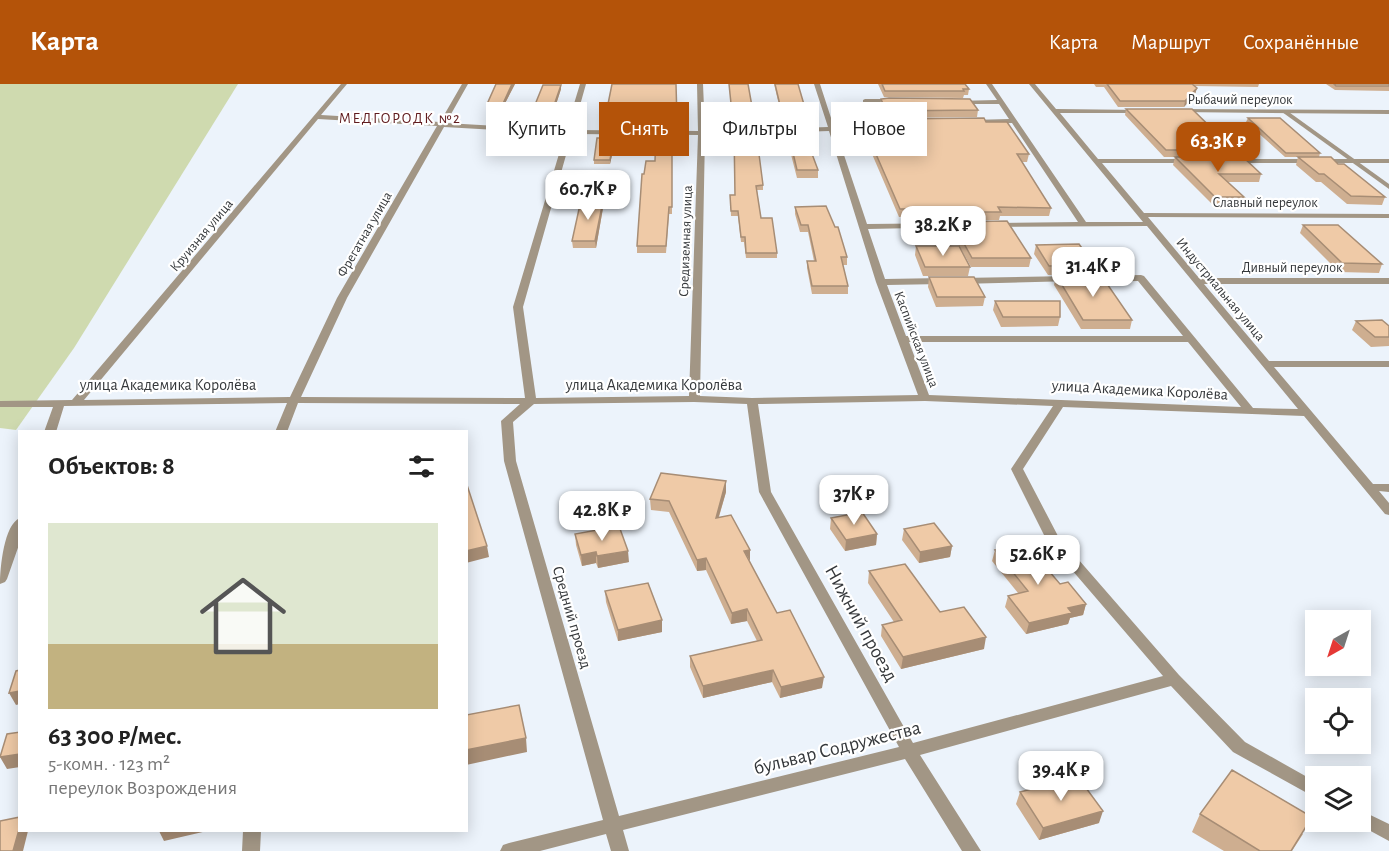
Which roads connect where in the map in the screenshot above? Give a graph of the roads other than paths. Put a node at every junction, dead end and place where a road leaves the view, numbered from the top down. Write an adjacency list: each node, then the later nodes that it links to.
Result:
1 (344, 84): 19 (street, Круизная улица)
2 (465, 84): 22 (street, Фрегатная улица)
3 (583, 84): 11 (street)
4 (700, 84): 13 (street, Средиземная улица)
5 (817, 84): 23 (street, Каспийская улица)
6 (989, 84): 12 (street)
7 (1032, 84): 14 (street, Индустриальная улица)
8 (866, 101): 9 (street)
9 (899, 101)
10 (945, 101): 12 (street)
11 (578, 102)
12 (1001, 102): 21 (street)
13 (701, 108)
14 (1054, 111): 15 (street); 31 (street, Индустриальная улица)
15 (1146, 111)
16 (1169, 111): 17 (street, Рыбачий переулок)
17 (1284, 111): 18 (street, Рыбачий переулок); 34 (lane)
18 (1389, 112)
19 (318, 117): 22 (street); 55 (street, Круизная улица)
20 (957, 122): 21 (street)
21 (1014, 122): 39 (street)
22 (442, 126): 25 (street); 51 (street, Фрегатная улица)
23 (831, 126): 24 (street)
24 (819, 127)
25 (486, 128)
26 (587, 132): 27 (street)
27 (701, 133)
28 (563, 156): 52 (street)
29 (701, 156): 50 (street, Средиземная улица)
30 (841, 156): 41 (street, Каспийская улица)
31 (1096, 160): 32 (street); 37 (street, Индустриальная улица)
32 (1201, 161)
33 (1224, 161): 34 (street)
34 (1353, 161): 35 (street); 36 (lane)
35 (1389, 161)
36 (1389, 188)
37 (1141, 215): 38 (street, Славный переулок); 40 (street, Индустриальная улица)
38 (1389, 216)
39 (1083, 224): 40 (street); 41 (street)
40 (1148, 224): 42 (street, Индустриальная улица)
41 (863, 226): 44 (street, Каспийская улица)
42 (1196, 281): 43 (street, Дивный переулок); 47 (street, Индустриальная улица)
43 (1389, 281)
44 (881, 282): 45 (street, Каспийская улица); 46 (street)
45 (902, 339): 46 (street); 49 (street, Каспийская улица)
46 (1191, 339): 58 (street)
47 (1266, 364): 48 (street); 59 (street, Индустриальная улица)
48 (1389, 364)
49 (925, 398): 53 (street, улица Академика Королёва); 56 (street, улица Академика Королёва)
50 (694, 399): 52 (street, улица Академика Королёва); 53 (street, улица Академика Королёва)
51 (293, 400): 52 (street, улица Академика Королёва); 55 (street, улица Академика Королёва); 61 (street, Фрегатная улица)
52 (531, 401): 71 (street, Средний проезд)
53 (752, 401): 68 (street, Нижний проезд)
54 (60, 402): 55 (street, улица Академика Королёва); 57 (street, улица Академика Королёва); 60 (street)
55 (76, 402)
56 (1061, 402): 58 (street, улица Академика Королёва); 67 (street)
57 (0, 404)
58 (1250, 411): 59 (street, улица Академика Королёва)
59 (1308, 413): 62 (street, Индустриальная улица)
60 (51, 430)
61 (282, 430)
62 (1367, 487): 63 (street); 64 (street, Индустриальная улица)
63 (1389, 488)
64 (1389, 512)
65 (18, 528): 66 (street)
66 (0, 579)
67 (1174, 679): 68 (street, бульвар Содружества); 69 (street)
68 (909, 751): 71 (street, бульвар Содружества); 77 (street, Нижний проезд)
69 (1305, 785)
70 (1371, 823): 73 (street)
71 (612, 824): 75 (street, бульвар Содружества); 76 (street, Средний проезд)
72 (252, 832): 74 (street)
73 (1389, 833)
74 (251, 851)
75 (509, 851)
76 (620, 851)
77 (972, 851)

